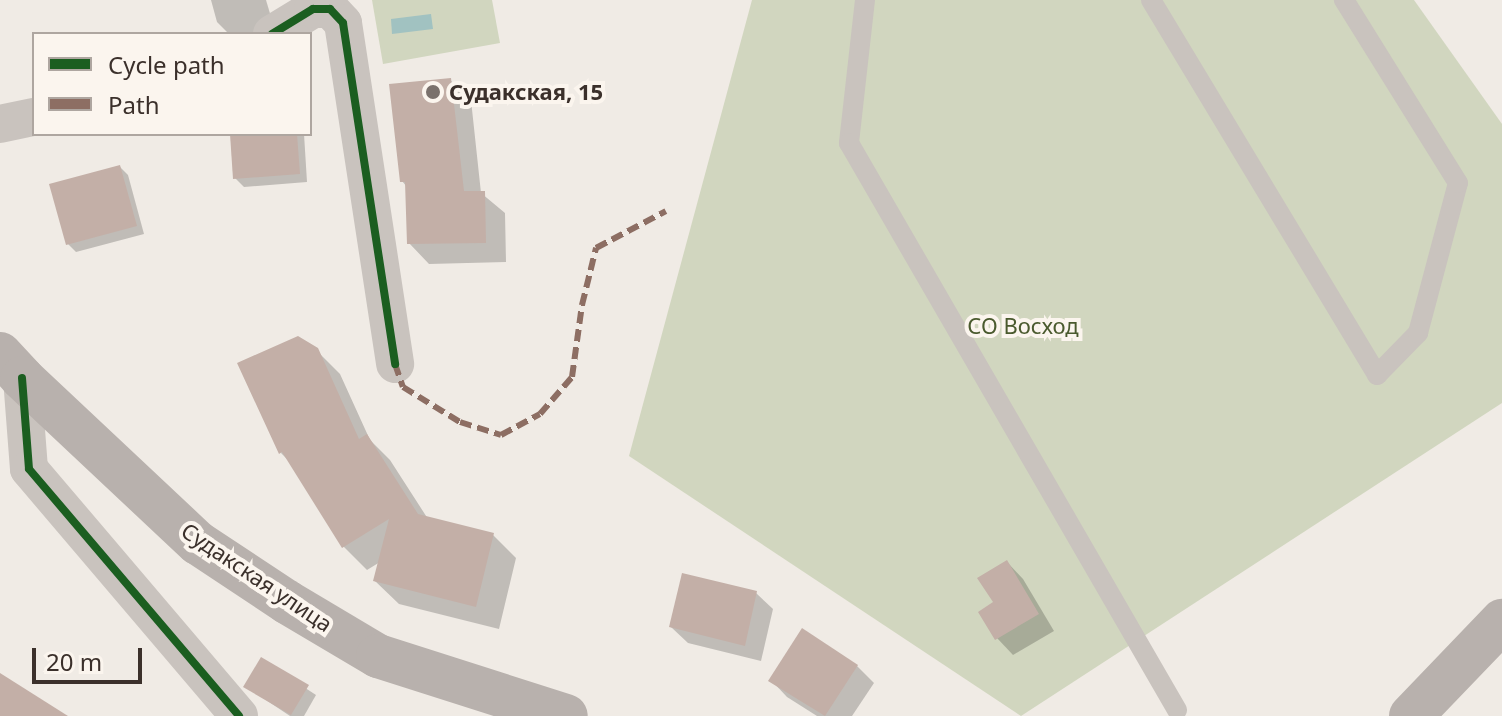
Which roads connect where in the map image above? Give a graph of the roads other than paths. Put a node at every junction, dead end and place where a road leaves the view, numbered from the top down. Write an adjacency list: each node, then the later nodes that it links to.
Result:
1 (865, 0): 10 (lane)
2 (1151, 0): 3 (lane)
3 (1344, 0)
4 (275, 32): 7 (street)
5 (32, 117): 6 (street)
6 (0, 124)
7 (395, 364)
8 (11, 366): 11 (street); 12 (main road, Судакская улица)
9 (1502, 621): 13 (main road)
10 (1177, 710)
11 (239, 716)
12 (566, 716)
13 (1411, 716)

